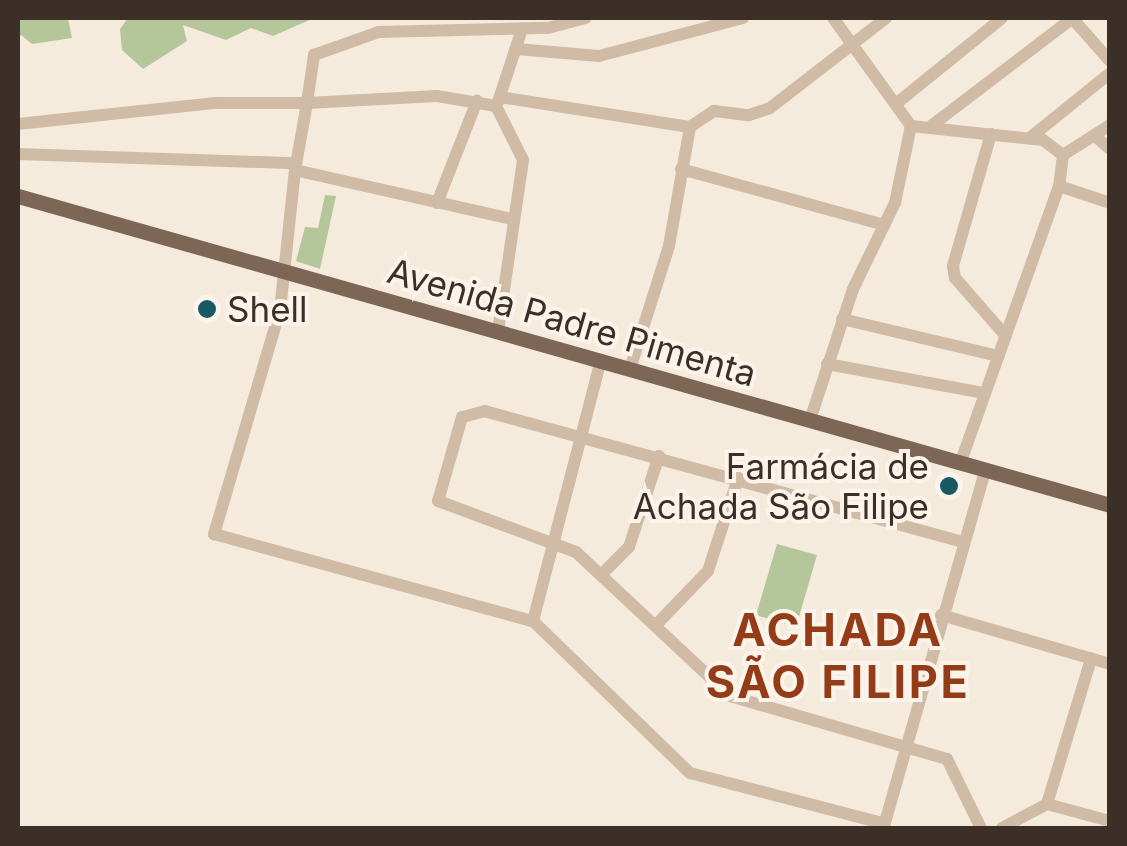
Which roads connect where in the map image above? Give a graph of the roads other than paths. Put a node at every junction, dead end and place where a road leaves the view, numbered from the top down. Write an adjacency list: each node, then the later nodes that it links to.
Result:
1 (586, 18): 7 (street)
2 (743, 18): 10 (street)
3 (833, 18): 9 (street)
4 (886, 18): 9 (street)
5 (1002, 18): 16 (street)
6 (1073, 18): 11 (street); 20 (street)
7 (548, 23): 8 (street)
8 (522, 29): 10 (street); 15 (street)
9 (852, 43): 16 (street); 21 (street)
10 (517, 49): 13 (street)
11 (1110, 61)
12 (1110, 73): 24 (street)
13 (498, 101): 14 (street); 21 (street); 34 (street)
14 (477, 102): 15 (street); 32 (street)
15 (307, 103): 17 (street); 28 (street)
16 (897, 104): 19 (street)
17 (18, 124)
18 (1110, 125): 23 (street)
19 (912, 126): 20 (street); 35 (street)
20 (931, 126): 22 (street)
21 (690, 127): 29 (street)
22 (991, 134): 24 (street); 39 (street)
23 (1096, 136): 25 (street); 27 (street)
24 (1031, 137): 27 (street)
25 (1110, 149)
26 (18, 154): 28 (street)
27 (1063, 155): 30 (street)
28 (294, 166): 32 (street); 36 (street)
29 (681, 169): 35 (street); 43 (street)
30 (1059, 186): 33 (street); 39 (street)
31 (18, 196): 36 (main road, Avenida Padre Pimenta)
32 (437, 203): 34 (street)
33 (1110, 204)
34 (512, 219): 38 (street)
35 (884, 226): 37 (street)
36 (288, 272): 38 (main road, Avenida Padre Pimenta); 56 (street)
37 (842, 319): 40 (street); 42 (street)
38 (498, 332): 41 (main road, Avenida Padre Pimenta)
39 (1006, 336): 40 (street)
40 (999, 356): 44 (street)
41 (600, 360): 43 (main road, Avenida Padre Pimenta); 46 (street)
42 (828, 364): 44 (street); 45 (street)
43 (630, 369): 45 (main road, Avenida Padre Pimenta)
44 (984, 393): 48 (street)
45 (810, 420): 48 (main road, Avenida Padre Pimenta)
46 (584, 434): 47 (street); 52 (street); 52 (street)
47 (659, 456): 50 (street); 54 (street)
48 (961, 461): 49 (main road, Avenida Padre Pimenta)
49 (986, 469): 51 (main road, Avenida Padre Pimenta); 53 (street)
50 (738, 478): 53 (street); 57 (street)
51 (1110, 506)
52 (556, 541): 54 (street); 56 (street)
53 (964, 542): 55 (street)
54 (603, 574): 57 (street)
55 (942, 615): 58 (street); 60 (street)
56 (533, 621): 63 (street)
57 (656, 625): 60 (street)
58 (1092, 658): 59 (street); 61 (street)
59 (1110, 664)
60 (904, 742): 63 (street); 64 (street)
61 (1046, 804): 62 (street); 65 (street)
62 (1110, 822)
63 (884, 826)
64 (981, 828)
65 (1002, 828)

